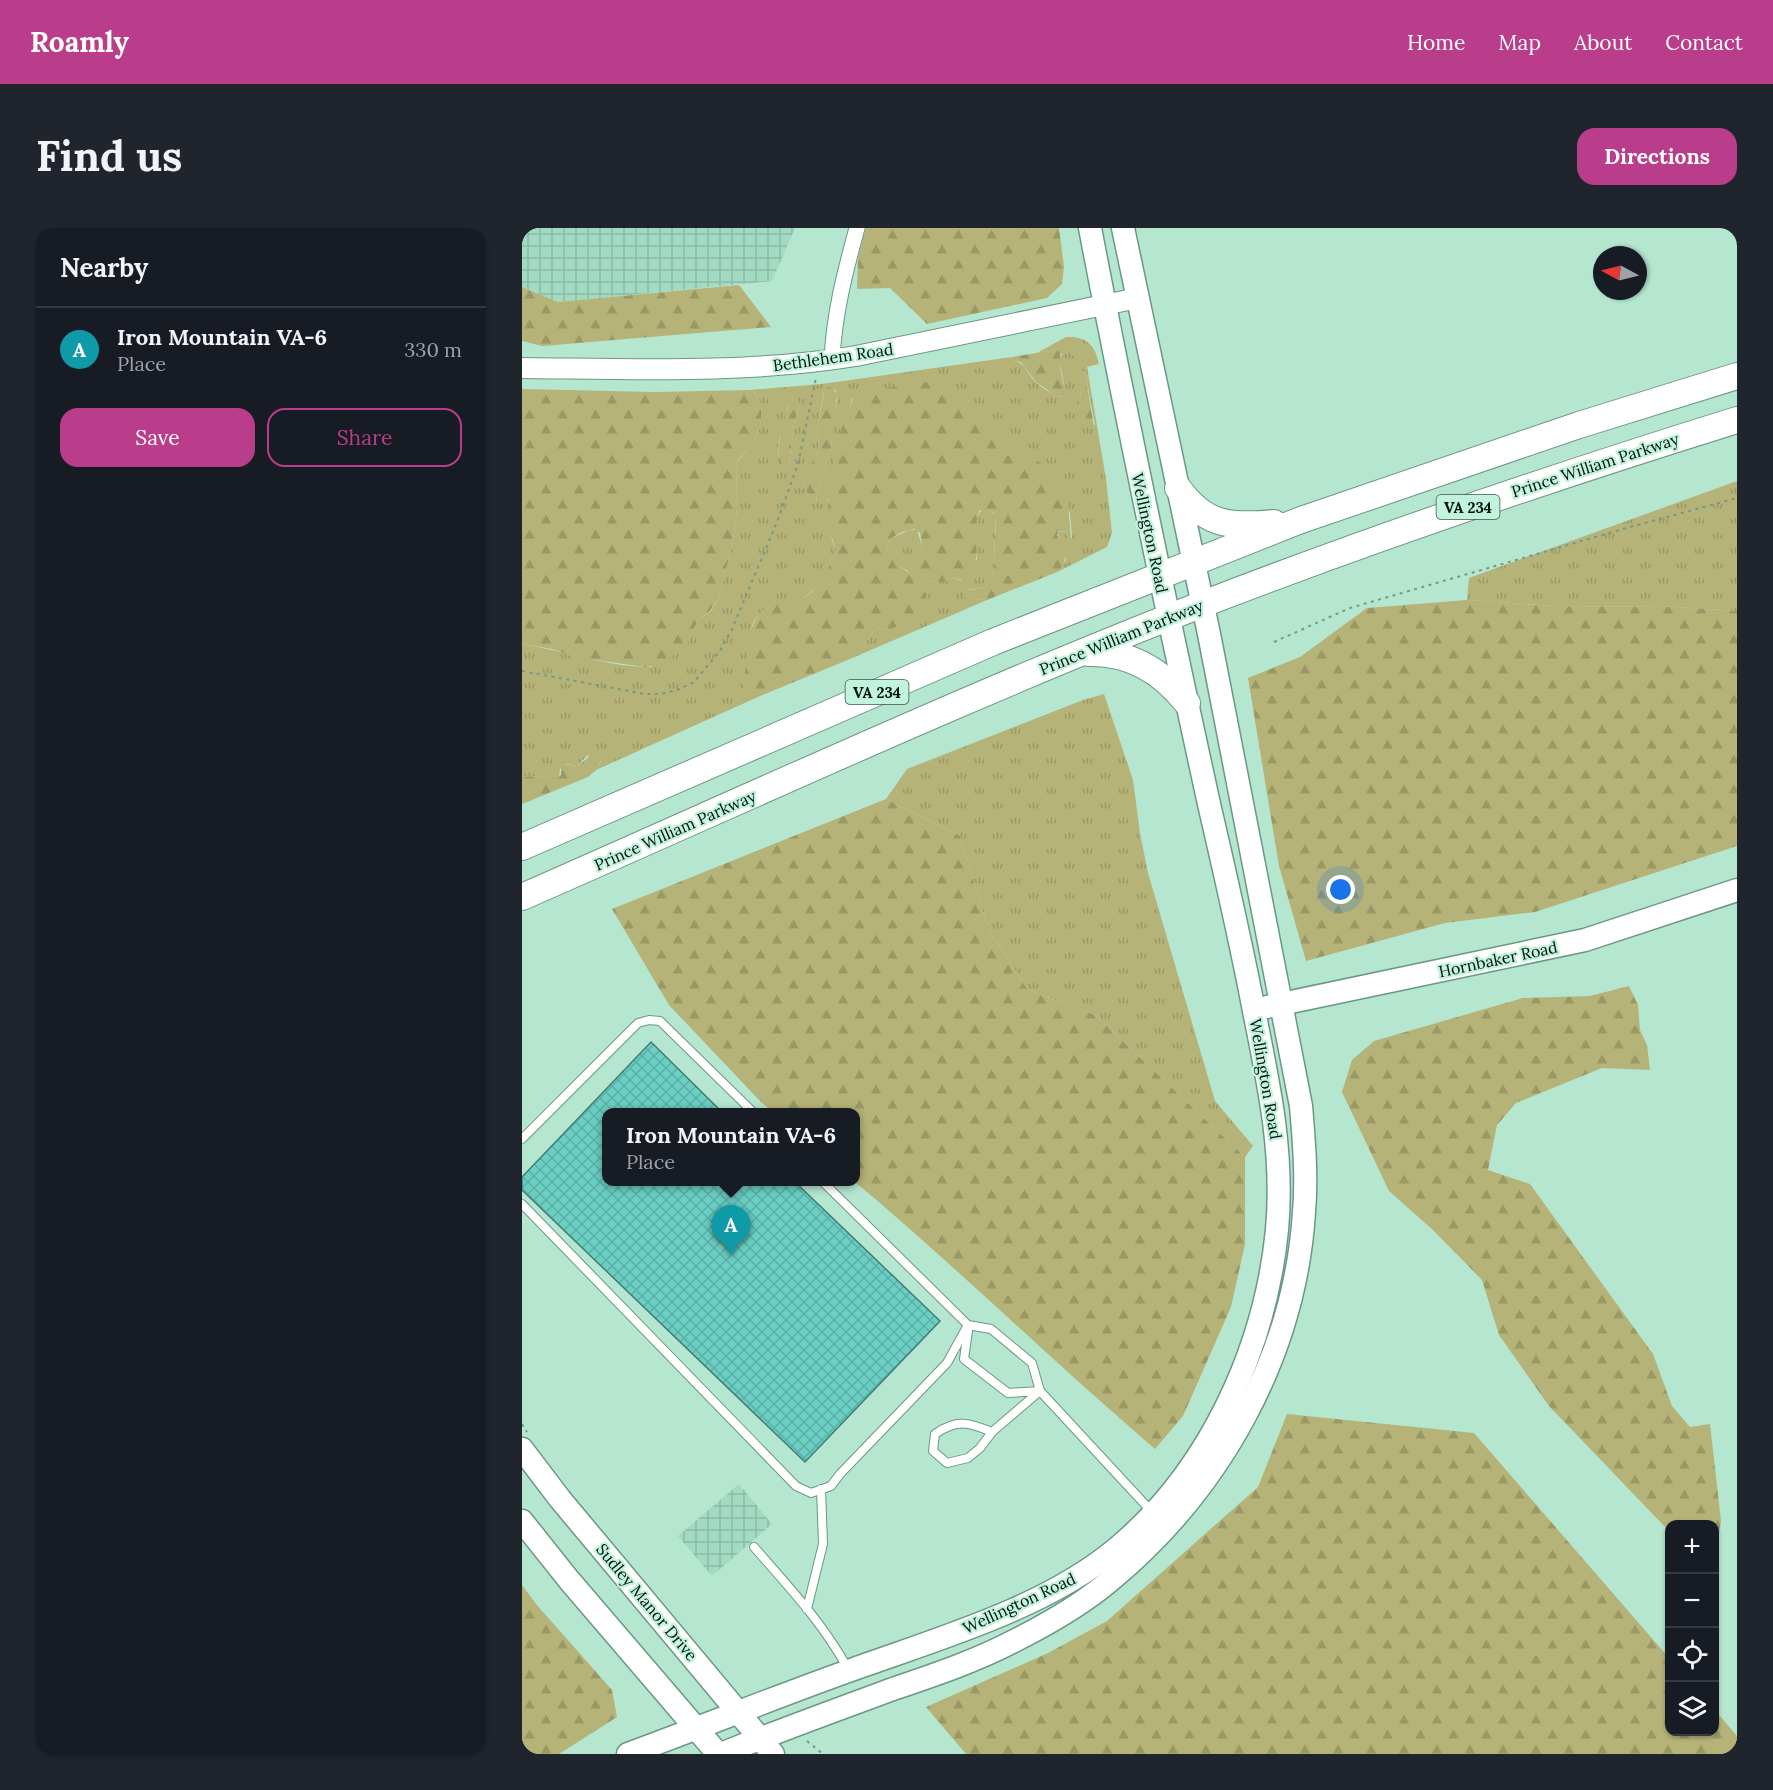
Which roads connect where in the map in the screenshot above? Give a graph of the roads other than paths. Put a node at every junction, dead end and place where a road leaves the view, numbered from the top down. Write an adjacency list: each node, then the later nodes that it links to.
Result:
1 (857, 228): 6 (street)
2 (1090, 228): 5 (main road, Wellington Road)
3 (1123, 228): 4 (main road, Wellington Road)
4 (1138, 298): 5 (street, Bethlehem Road); 10 (main road, Wellington Road)
5 (1104, 305): 6 (street, Bethlehem Road); 13 (main road, Wellington Road)
6 (825, 361): 7 (street, Bethlehem Road)
7 (522, 368)
8 (1737, 376): 11 (highway, VA 234)
9 (1737, 420): 14 (highway, Prince William Parkway / VA 234)
10 (1178, 488): 11 (highway); 12 (main road, Wellington Road)
11 (1301, 520): 12 (highway, VA 234)
12 (1194, 562): 13 (highway, VA 234); 14 (main road, Wellington Road)
13 (1159, 576): 15 (main road, Wellington Road); 18 (highway, VA 234)
14 (1202, 604): 15 (highway, Prince William Parkway / VA 234); 21 (main road, Wellington Road)
15 (1168, 618): 16 (highway, Prince William Parkway / VA 234); 17 (main road, Wellington Road)
16 (1079, 654): 17 (highway); 20 (highway, Prince William Parkway / VA 234)
17 (1187, 703): 22 (main road, Wellington Road)
18 (522, 847)
19 (1737, 890): 21 (main road, Hornbaker Road)
20 (522, 897)
21 (1282, 1003): 22 (main road, Hornbaker Road); 39 (main road, Wellington Road)
22 (1254, 1011): 32 (main road, Wellington Road)
23 (748, 1108): 24 (lane)
24 (522, 1139)
25 (827, 1186): 27 (lane)
26 (522, 1204): 31 (lane)
27 (968, 1325): 28 (lane); 28 (lane); 31 (lane)
28 (1040, 1391): 29 (lane); 32 (lane)
29 (992, 1432): 29 (lane)
30 (522, 1449): 37 (main road, Sudley Manor Drive)
31 (821, 1490): 35 (lane)
32 (1154, 1514): 36 (main road, Wellington Road)
33 (522, 1521): 38 (main road)
34 (754, 1547): 35 (lane)
35 (807, 1609): 36 (lane)
36 (849, 1670): 37 (main road, Wellington Road)
37 (739, 1712): 38 (main road, Wellington Road); 39 (main road, Sudley Manor Drive)
38 (695, 1729): 40 (main road, Wellington Road); 41 (main road)
39 (767, 1746): 41 (main road, Wellington Road)
40 (628, 1754)
41 (720, 1754)

